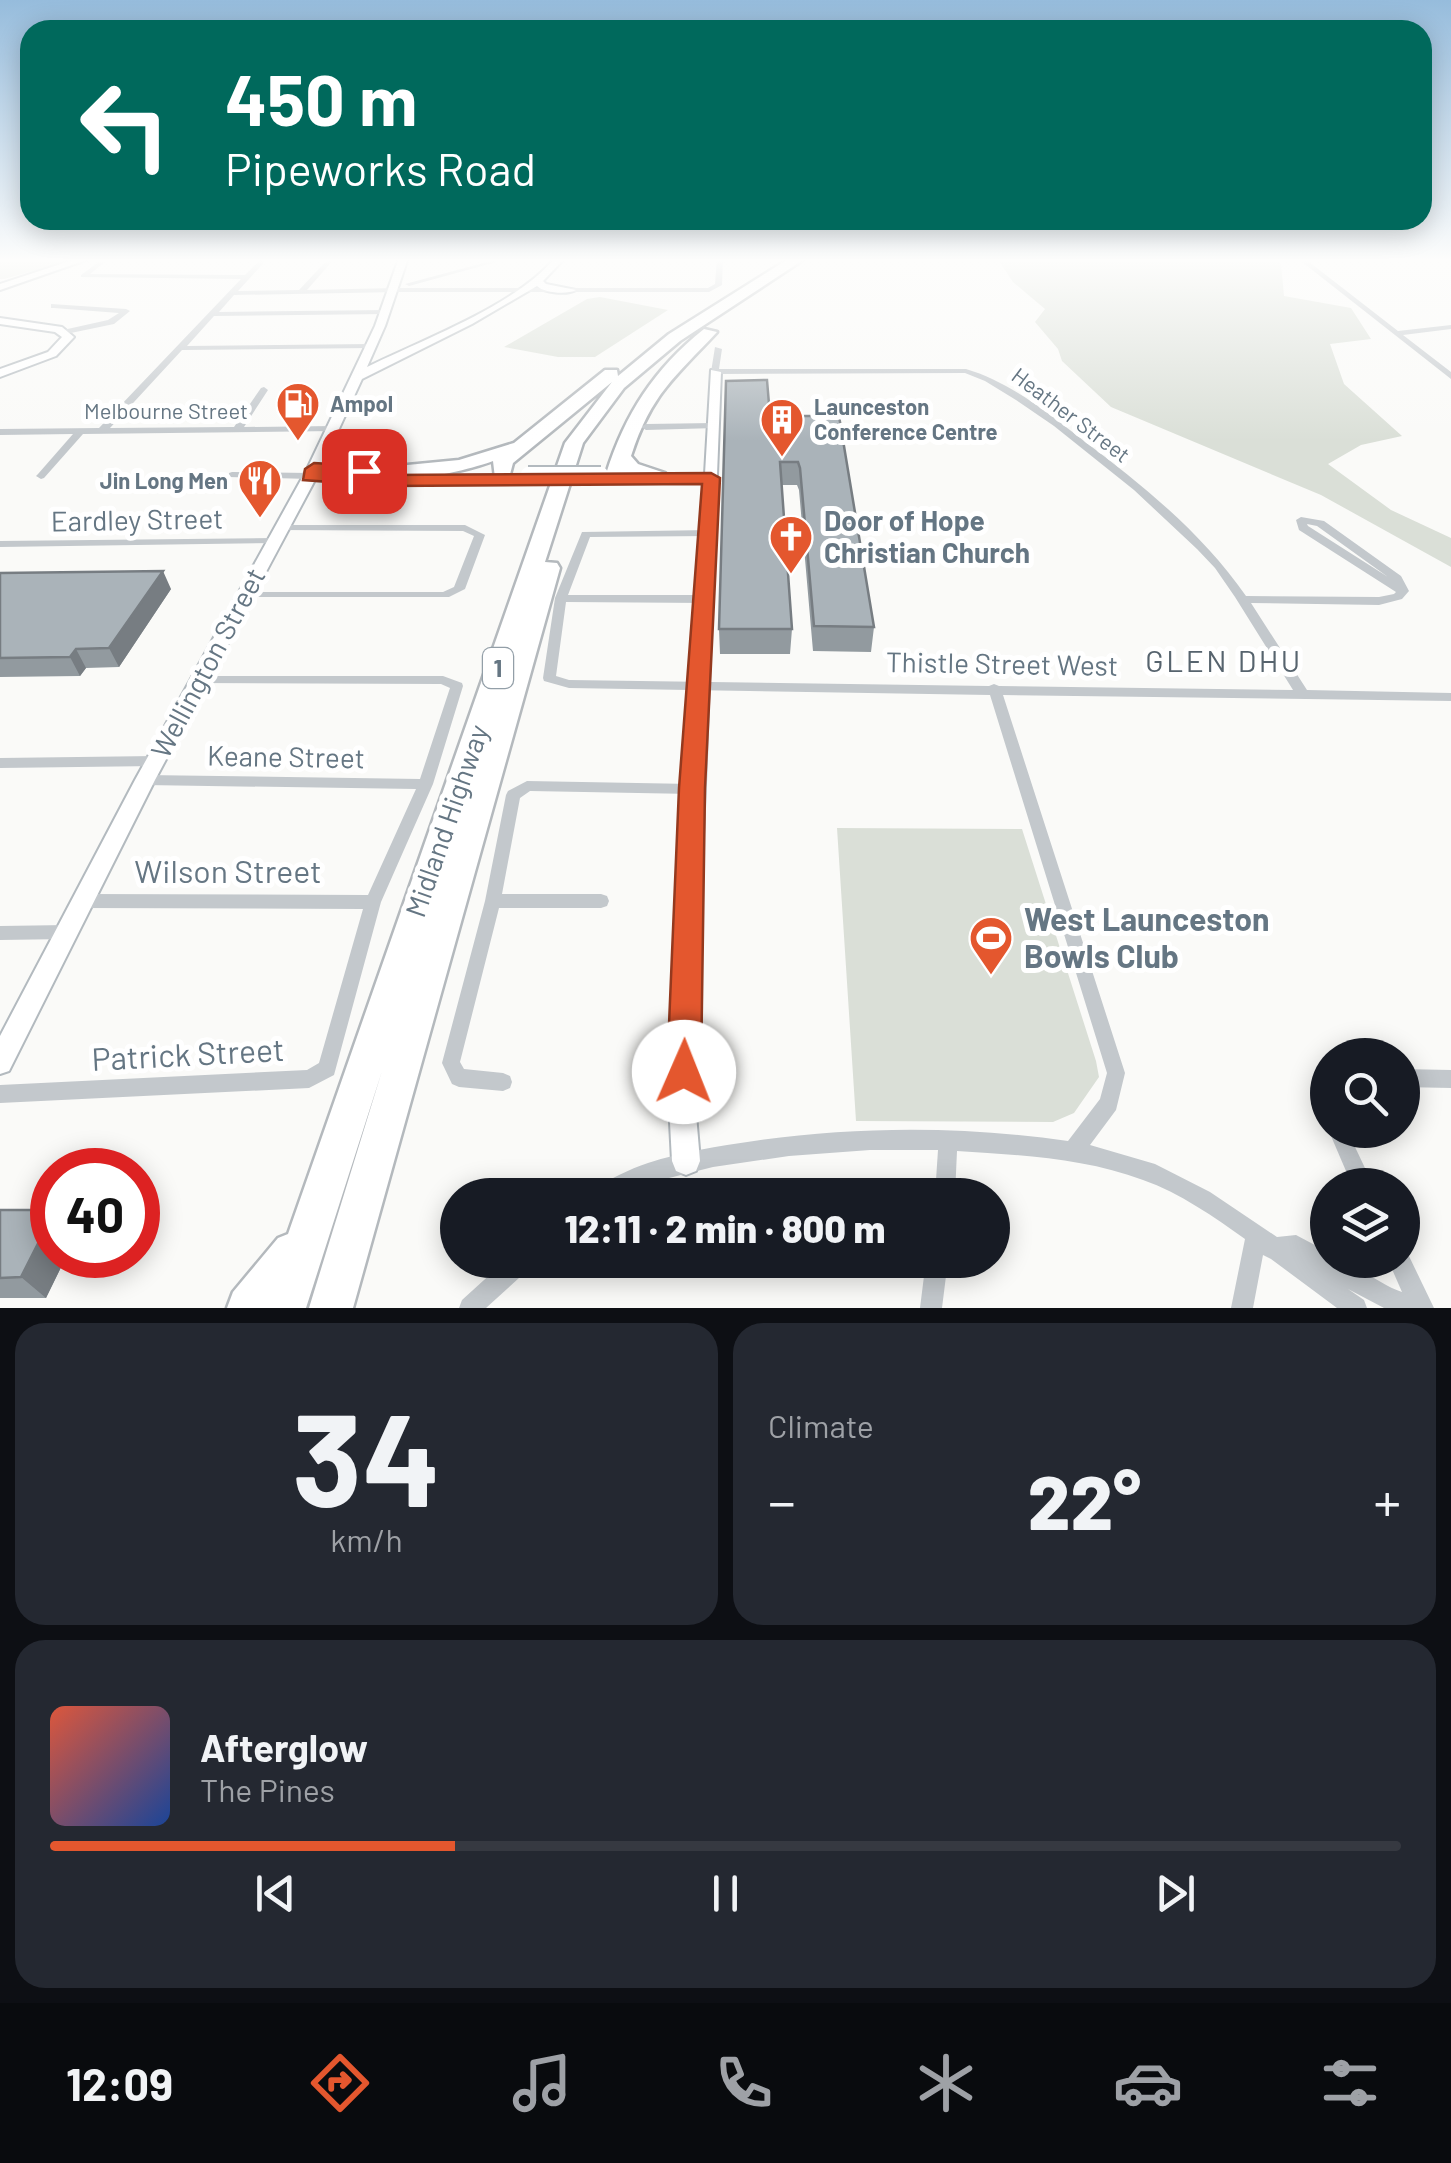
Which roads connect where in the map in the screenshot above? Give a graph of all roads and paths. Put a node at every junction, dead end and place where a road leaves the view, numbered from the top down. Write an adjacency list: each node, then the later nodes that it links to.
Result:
1 (115, 319): 12 (street)
2 (208, 319): 15 (street)
3 (383, 319): 14 (main road, Wellington Street)
4 (466, 319): 19 (main road)
5 (699, 319): 29 (highway)
6 (709, 319): 73 (highway, Midland Highway / 1)
7 (717, 319): 81 (highway, Midland Highway / 1)
8 (728, 319): 31 (highway)
9 (1379, 319): 13 (street)
10 (0, 321): 12 (main road)
11 (1451, 326): 13 (street)
12 (66, 332): 17 (main road)
13 (1397, 333): 20 (street)
14 (370, 346): 15 (street); 19 (main road, Wellington Street)
15 (182, 348): 27 (street)
16 (718, 349): 18 (street)
17 (0, 372)
18 (715, 372): 22 (main road); 47 (street, Heather Street)
19 (358, 376): 25 (main road, Wellington Street)
20 (1451, 376)
21 (264, 390): 24 (street)
22 (714, 426): 23 (street); 37 (main road)
23 (646, 427)
24 (238, 430): 25 (street, Melbourne Street); 27 (street, Melbourne Street)
25 (333, 430): 30 (main road, Wellington Street)
26 (81, 431): 27 (street, Melbourne Street); 28 (street, Melbourne Street); 35 (street)
27 (102, 431)
28 (0, 432)
29 (534, 435): 33 (highway); 38 (highway)
30 (312, 472): 34 (street); 38 (main road); 39 (main road, Wellington Street)
31 (611, 472): 32 (highway); 36 (main road, bridge); 36 (main road, bridge); 37 (main road)
32 (656, 473): 37 (main road)
33 (502, 474): 36 (main road); 38 (main road)
34 (232, 475)
35 (40, 476)
36 (527, 476): 38 (main road)
37 (711, 476): 40 (main road)
38 (392, 478): 39 (main road)
39 (300, 494): 41 (main road, Wellington Street)
40 (710, 533): 45 (street); 46 (main road)
41 (278, 534): 42 (street, Eardley Street); 44 (main road, Wellington Street); 44 (street, Eardley Street)
42 (0, 544)
43 (1403, 591): 43 (street); 47 (street)
44 (245, 595): 48 (main road, Wellington Street)
45 (561, 598): 46 (street); 49 (street, Thistle Street West)
46 (706, 599): 49 (main road)
47 (1241, 599): 51 (street, Heather Street)
48 (201, 680): 54 (main road, Wellington Street); 55 (street, Patrick Street)
49 (700, 685): 50 (street, Thistle Street West); 56 (main road)
50 (994, 688): 51 (street, Thistle Street West); 69 (street)
51 (1302, 695): 52 (street, Thistle Street West)
52 (1451, 697)
53 (0, 763): 54 (street, Keane Street)
54 (150, 770): 55 (street, Keane Street); 57 (main road, Wellington Street)
55 (426, 784): 60 (street, Patrick Street)
56 (692, 788): 58 (street); 70 (main road)
57 (84, 901): 60 (street, Wilson Street); 62 (main road, Wellington Street)
58 (494, 901): 59 (street); 66 (street)
59 (601, 901)
60 (373, 902): 67 (street, Patrick Street)
61 (0, 932): 62 (street)
62 (67, 932): 63 (main road, Wellington Street)
63 (0, 1062)
64 (1420, 1078): 65 (street)
65 (1451, 1079)
66 (503, 1082)
67 (0, 1094)
68 (948, 1141): 69 (street); 70 (street); 72 (street)
69 (1075, 1149): 74 (street)
70 (686, 1161): 71 (street)
71 (632, 1178)
72 (946, 1178)
73 (302, 1242): 79 (highway); 80 (highway, Midland Highway / 1)
74 (1263, 1243): 78 (street); 84 (street); 85 (street)
75 (502, 1278): 82 (street)
76 (935, 1278): 83 (street)
77 (1408, 1278): 78 (street)
78 (1419, 1302)
79 (248, 1308)
80 (284, 1308)
81 (331, 1308)
82 (470, 1308)
83 (932, 1308)
84 (1242, 1308)
85 (1356, 1308)

